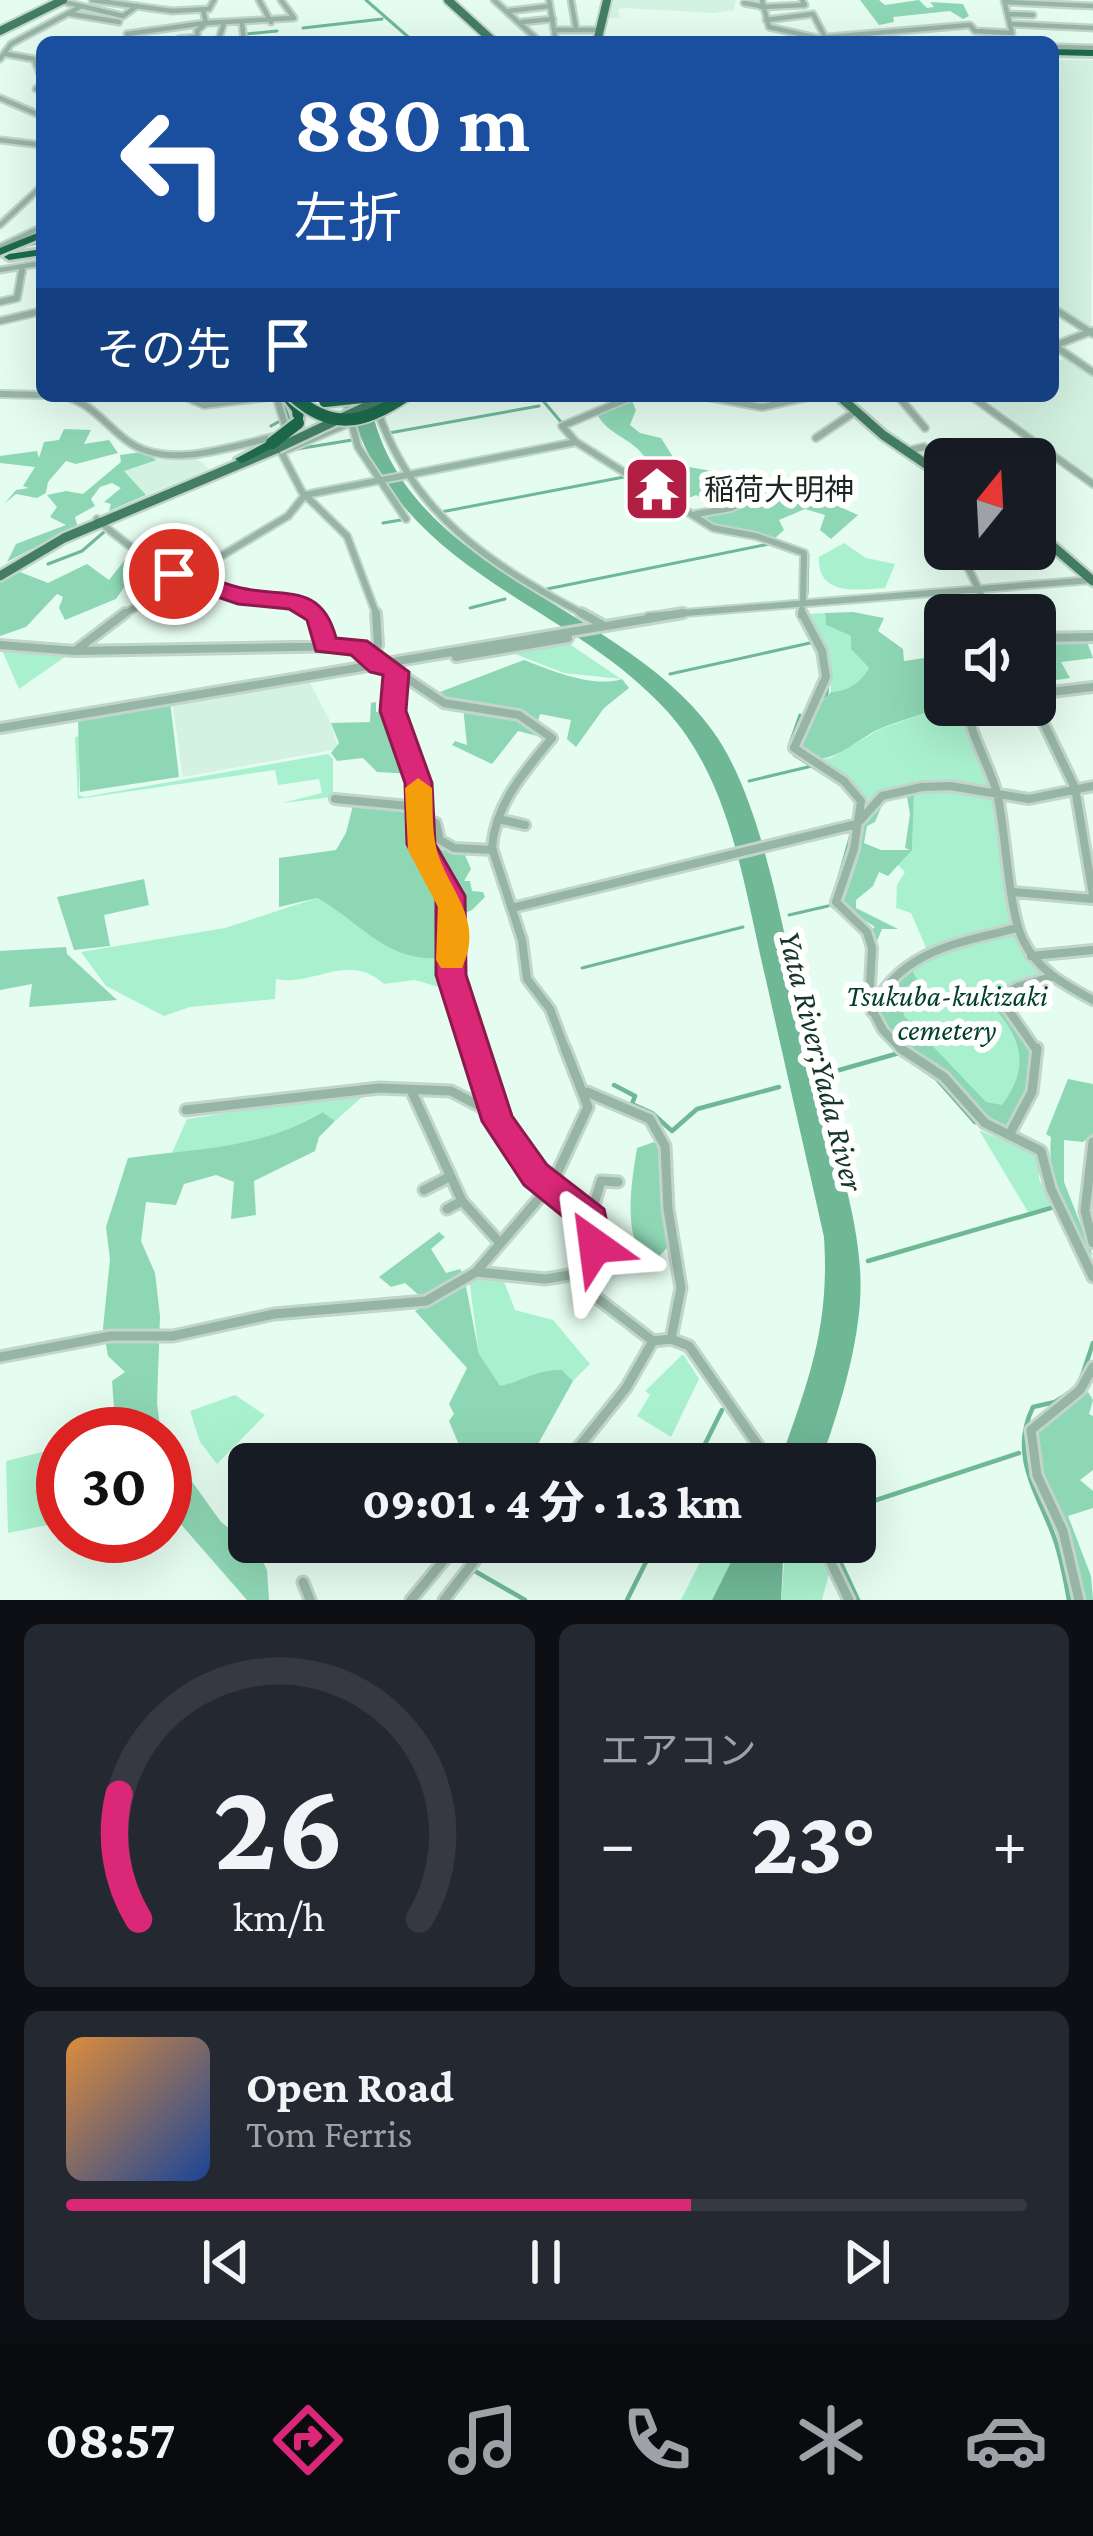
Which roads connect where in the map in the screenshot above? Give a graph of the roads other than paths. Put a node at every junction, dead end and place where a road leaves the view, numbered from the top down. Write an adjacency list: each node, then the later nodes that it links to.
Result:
1 (92, 0): 17 (street)
2 (162, 0): 23 (street)
3 (214, 0): 24 (street)
4 (259, 0): 32 (street)
5 (281, 0): 32 (street)
6 (448, 0): 48 (main road)
7 (494, 0): 25 (street)
8 (571, 0): 40 (street)
9 (61, 1): 22 (street); 43 (main road)
10 (803, 1): 13 (street); 19 (street)
11 (1005, 1): 20 (street); 27 (street)
12 (776, 2): 19 (street)
13 (789, 2)
14 (1048, 2): 20 (street); 21 (street)
15 (549, 3): 25 (street); 30 (street)
16 (744, 3): 19 (street)
17 (136, 4): 23 (street); 29 (street)
18 (605, 4): 42 (main road); 52 (main road)
19 (761, 4): 31 (street)
20 (1031, 4): 28 (street)
21 (1092, 4)
22 (80, 7): 26 (street); 29 (street)
23 (154, 8): 24 (street)
24 (203, 10): 34 (street)
25 (507, 11): 33 (street)
26 (70, 13): 29 (street); 58 (street)
27 (1008, 14): 28 (street); 37 (street)
28 (1033, 16): 38 (street)
29 (121, 19): 44 (street)
30 (553, 19): 33 (street); 41 (street)
31 (766, 20): 53 (street); 54 (street)
32 (272, 22): 36 (street)
33 (520, 22): 49 (street)
34 (205, 23): 35 (street); 44 (street); 45 (street)
35 (224, 23): 36 (street); 46 (street)
36 (242, 23): 47 (street)
37 (1010, 24): 38 (street); 55 (street)
38 (1036, 26): 39 (street)
39 (1093, 28)
40 (576, 29): 41 (street); 42 (street)
41 (556, 30): 50 (street)
42 (598, 30): 51 (main road)
43 (0, 31)
44 (128, 34)
45 (199, 36)
46 (220, 36)
47 (243, 36)
48 (487, 36)
49 (536, 36)
50 (556, 36)
51 (596, 36)
52 (597, 36)
53 (819, 36)
54 (824, 36)
55 (837, 36)
56 (1059, 51): 57 (highway)
57 (1093, 52)
58 (3, 53): 59 (street)
59 (36, 58)
60 (0, 98): 61 (street)
61 (36, 113)
62 (0, 140): 63 (street)
63 (36, 145)
64 (36, 192): 65 (street)
65 (0, 225)
66 (36, 235): 68 (highway)
67 (36, 258): 68 (highway)
68 (0, 259): 70 (street)
69 (36, 261): 70 (street)
70 (23, 267): 71 (street)
71 (0, 302)
72 (36, 312): 74 (street)
73 (1059, 312): 75 (street)
74 (0, 321)
75 (1092, 332): 76 (street)
76 (1059, 343)
77 (1059, 349): 78 (street)
78 (1069, 356): 79 (street); 80 (street)
79 (1059, 360)
80 (1093, 372)
81 (0, 394): 82 (street)
82 (36, 395)
83 (83, 402): 107 (street)
84 (198, 402): 85 (street)
85 (229, 402)
86 (278, 402): 107 (street)
87 (293, 402): 107 (highway, bridge)
88 (297, 402): 94 (highway, bridge)
89 (319, 402): 101 (highway)
90 (337, 402): 101 (highway, bridge)
91 (344, 402): 103 (street)
92 (370, 402): 103 (main road, bridge)
93 (380, 402): 112 (street)
94 (395, 402)
95 (626, 402): 106 (street)
96 (735, 402): 97 (street)
97 (785, 402)
98 (846, 402): 102 (main road)
99 (903, 402): 104 (street)
100 (979, 402): 115 (street)
101 (323, 404): 103 (highway, bridge)
102 (856, 411): 105 (street); 109 (main road)
103 (341, 421): 107 (main road, bridge); 113 (street)
104 (926, 428)
105 (816, 438)
106 (576, 442): 112 (street); 117 (street)
107 (276, 445): 110 (highway); 116 (street); 119 (main road)
108 (924, 447): 109 (street)
109 (906, 452): 111 (main road)
110 (241, 459): 119 (main road)
111 (924, 464)
112 (404, 474): 113 (street); 127 (street)
113 (375, 479): 116 (street); 118 (street)
114 (742, 482): 117 (street)
115 (1093, 484)
116 (305, 495): 123 (street); 133 (street)
117 (695, 514): 146 (street)
118 (406, 519)
119 (98, 521): 122 (main road); 123 (street)
120 (1056, 549): 124 (main road)
121 (969, 570): 125 (street)
122 (0, 573)
123 (189, 578): 131 (street); 132 (street)
124 (1092, 580): 125 (street)
125 (979, 590): 126 (street); 127 (street)
126 (981, 594)
127 (599, 624): 133 (street)
128 (1093, 637): 129 (street)
129 (1056, 638)
130 (0, 645): 132 (street)
131 (325, 645): 132 (street); 133 (street)
132 (75, 651)
133 (380, 663): 134 (street); 139 (street)
134 (396, 672): 144 (street); 145 (street)
135 (1093, 687): 136 (street)
136 (1056, 691)
137 (973, 726): 142 (street)
138 (1045, 726): 141 (street)
139 (0, 728)
140 (1093, 786): 141 (street)
141 (1076, 788): 142 (street); 150 (street)
142 (997, 794): 146 (street); 149 (street)
143 (335, 799): 144 (street)
144 (419, 813): 148 (street); 161 (street)
145 (497, 819): 147 (street); 148 (street)
146 (857, 824): 151 (street); 157 (street)
147 (525, 825)
148 (493, 850): 151 (street)
149 (1013, 892): 150 (street); 152 (street)
150 (1093, 897)
151 (512, 908): 159 (street)
152 (1018, 928): 154 (street); 157 (street)
153 (1093, 950): 154 (street)
154 (1031, 956): 155 (street)
155 (1051, 977): 156 (street); 162 (street)
156 (1093, 1000)
157 (871, 1012): 162 (street)
158 (411, 1090): 160 (street); 161 (street); 164 (street)
159 (585, 1091): 166 (street); 176 (street)
160 (186, 1110)
161 (496, 1114): 166 (street)
162 (1009, 1135): 175 (street)
163 (1093, 1142): 172 (street)
164 (449, 1177): 167 (street); 168 (street)
165 (618, 1182): 170 (street)
166 (549, 1187): 170 (street); 171 (street)
167 (424, 1190)
168 (462, 1202): 169 (street); 171 (street)
169 (447, 1209)
170 (590, 1218): 174 (street)
171 (500, 1243): 173 (street)
172 (1093, 1243)
173 (476, 1272): 174 (street); 178 (street)
174 (582, 1273): 177 (street)
175 (1093, 1277)
176 (671, 1339): 177 (street); 181 (street)
177 (652, 1341): 180 (street)
178 (0, 1357)
179 (1093, 1367): 190 (street)
180 (582, 1443)
181 (756, 1443)
182 (442, 1563): 187 (street)
183 (473, 1563): 188 (street)
184 (831, 1563): 189 (street)
185 (303, 1582): 186 (street)
186 (310, 1600)
187 (411, 1600)
188 (444, 1600)
189 (849, 1600)
190 (1079, 1600)

